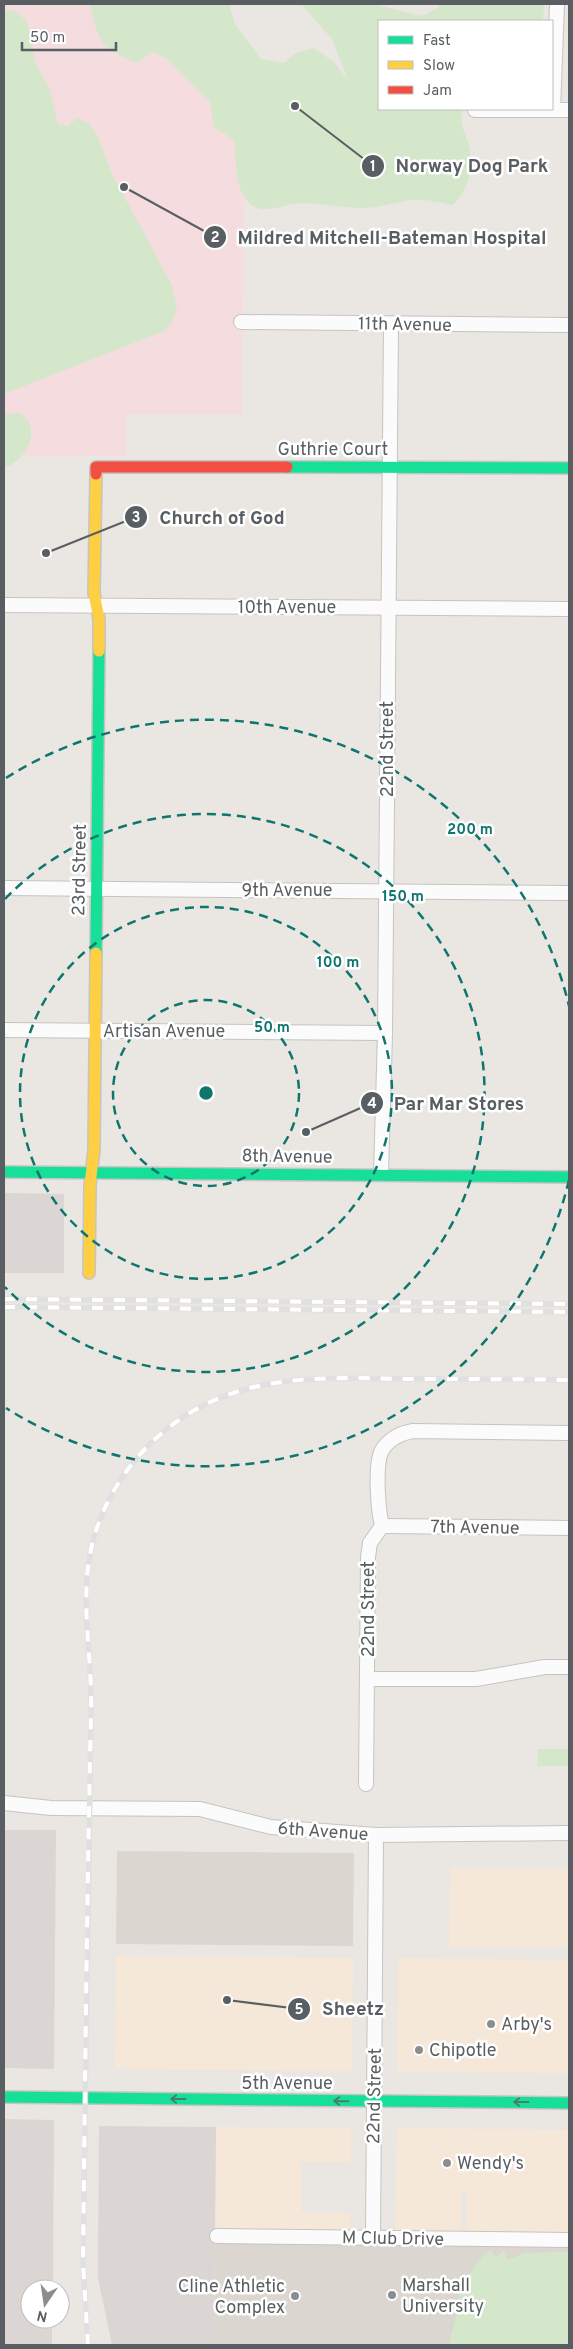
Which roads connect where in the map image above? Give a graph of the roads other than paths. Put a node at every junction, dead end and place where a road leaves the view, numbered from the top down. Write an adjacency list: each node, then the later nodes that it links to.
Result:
1 (557, 4): 3 (street)
2 (475, 110): 3 (street)
3 (554, 110): 4 (street)
4 (569, 110)
5 (241, 322): 6 (street, 11th Avenue)
6 (391, 324): 7 (street, 11th Avenue); 8 (street, 22nd Street)
7 (569, 325)
8 (390, 466): 9 (street, Guthrie Court); 10 (street, Guthrie Court); 13 (street, 22nd Street)
9 (96, 467): 12 (street, 23rd Street)
10 (569, 468)
11 (4, 605): 12 (street, 10th Avenue)
12 (96, 605): 13 (street, 10th Avenue); 16 (street, 23rd Street)
13 (388, 608): 14 (street, 10th Avenue); 17 (street, 22nd Street)
14 (569, 609)
15 (4, 888): 16 (street, 9th Avenue)
16 (96, 889): 17 (street, 9th Avenue); 20 (street, 23rd Street)
17 (386, 891): 18 (street, 9th Avenue); 21 (street, 22nd Street)
18 (569, 893)
19 (4, 1030): 20 (street, Artisan Avenue)
20 (96, 1031): 21 (street, Artisan Avenue); 23 (street, 23rd Street)
21 (385, 1033): 24 (street, 22nd Street)
22 (4, 1172): 23 (street, 8th Avenue)
23 (91, 1172): 24 (street, 8th Avenue); 26 (street, 23rd Street)
24 (381, 1174): 25 (street, 8th Avenue)
25 (569, 1177)
26 (89, 1273)
27 (569, 1433): 28 (street)
28 (382, 1526): 29 (street, 7th Avenue); 31 (street, 22nd Street)
29 (569, 1528)
30 (569, 1667): 31 (street)
31 (367, 1679): 32 (street, 22nd Street)
32 (366, 1784)
33 (4, 1803): 35 (street, 6th Avenue)
34 (569, 1833): 35 (street, 6th Avenue)
35 (376, 1835): 37 (street, 22nd Street)
36 (4, 2097): 37 (street, 5th Avenue, one-way to 36)
37 (374, 2101): 38 (street, 5th Avenue, one-way to 37); 40 (street, 22nd Street)
38 (569, 2102)
39 (217, 2236): 40 (street, M Club Drive)
40 (374, 2238): 41 (street, M Club Drive)
41 (569, 2240)

